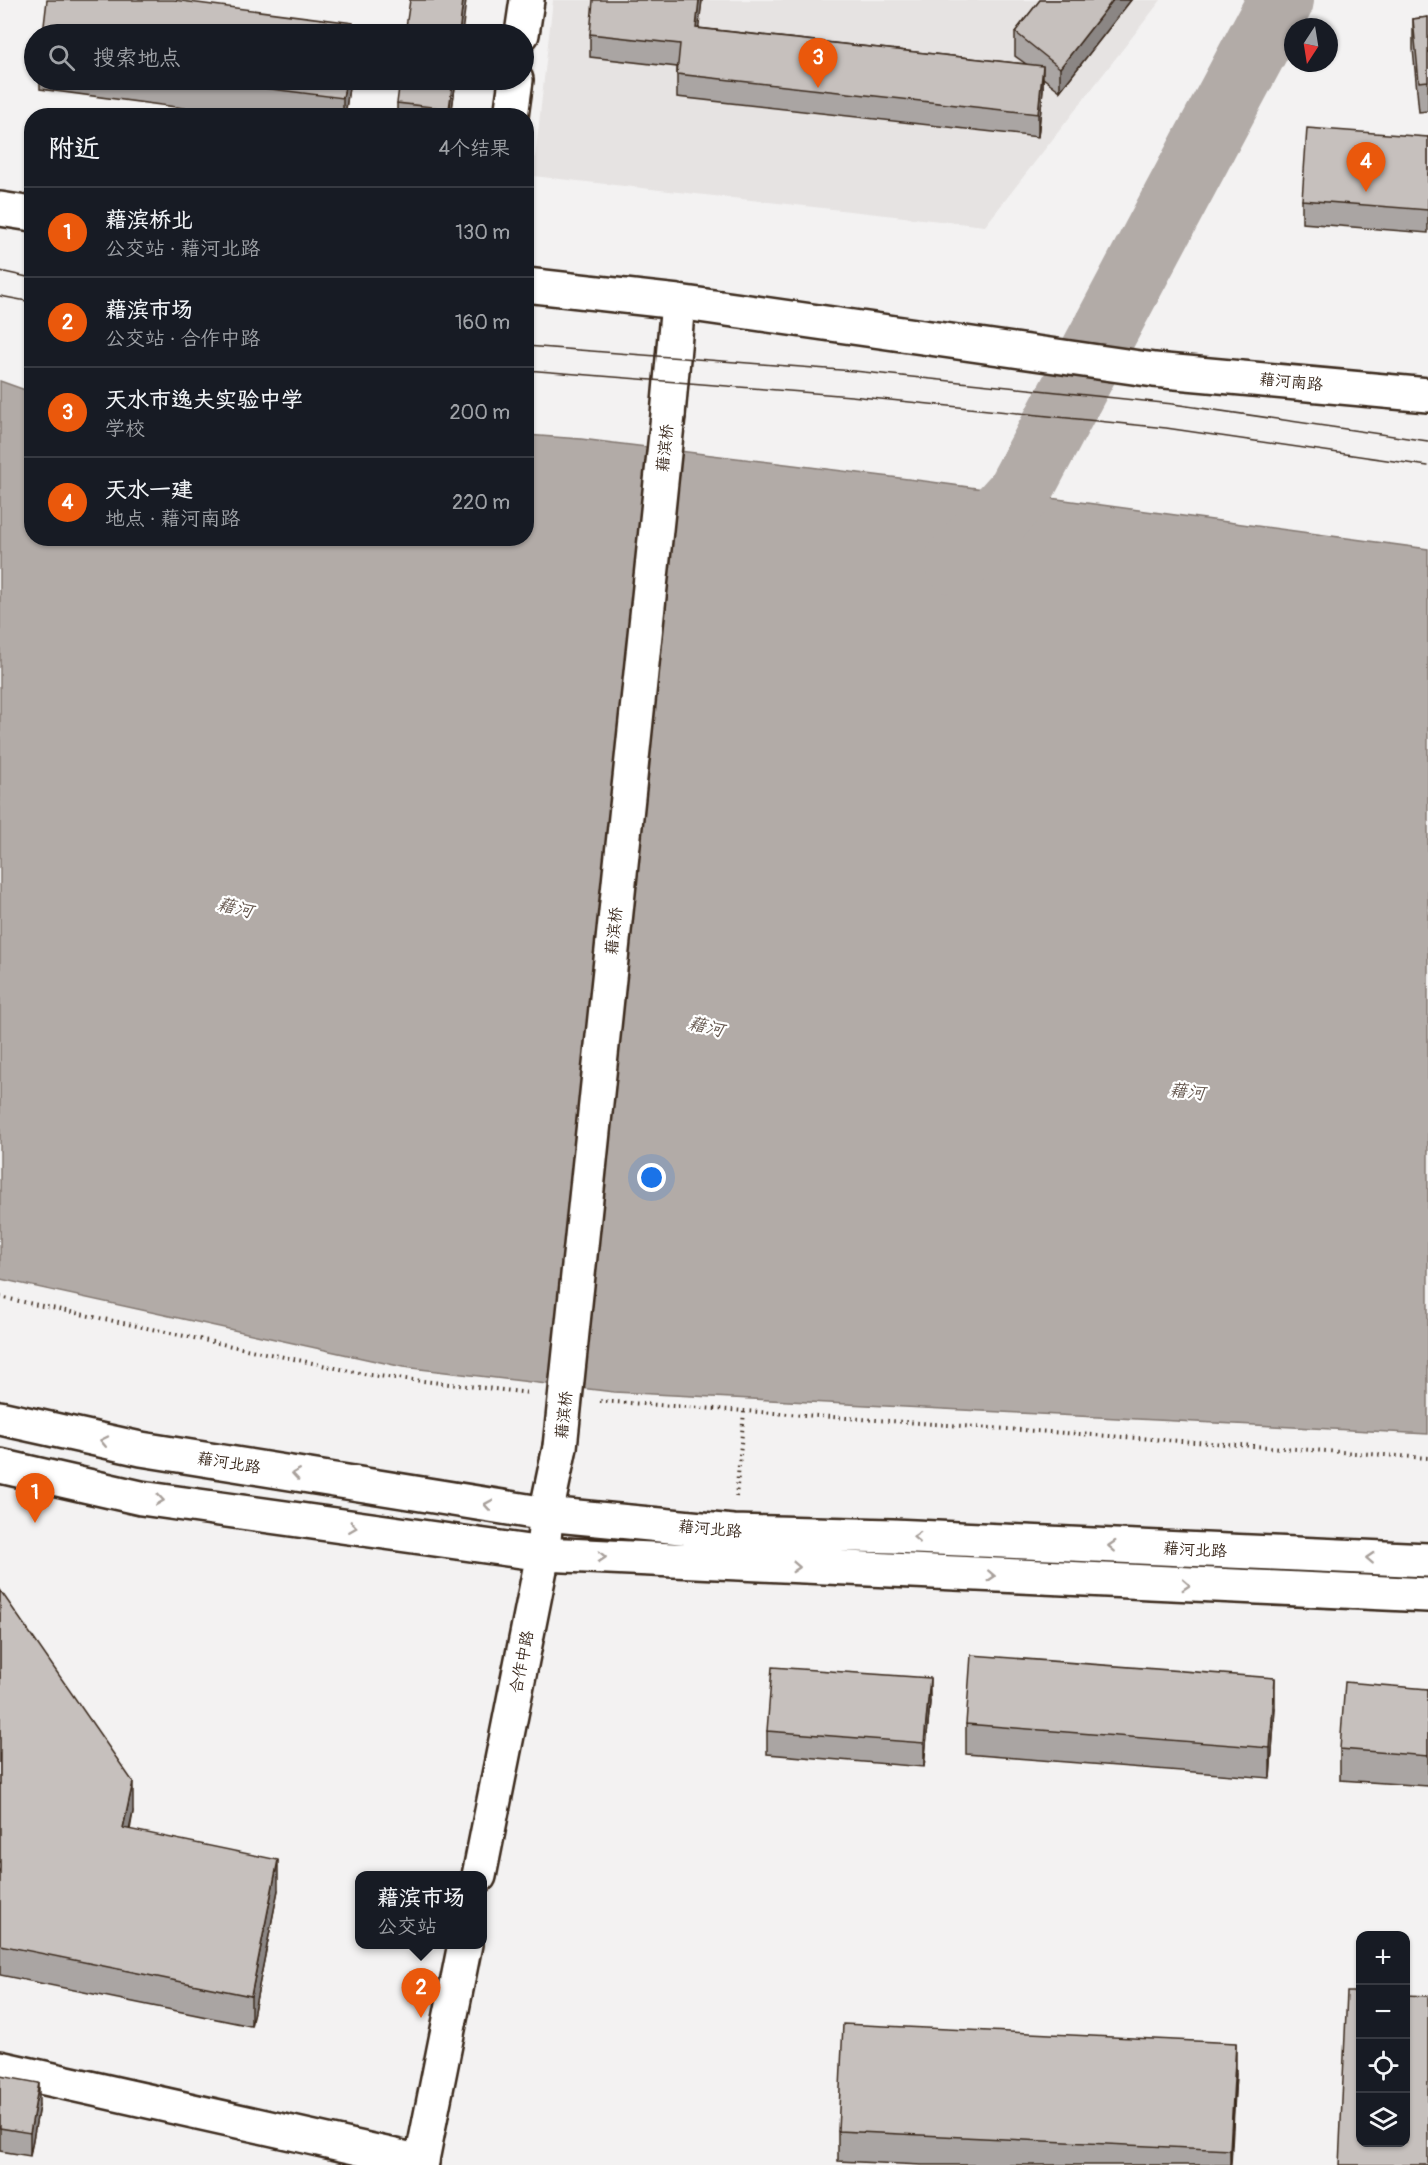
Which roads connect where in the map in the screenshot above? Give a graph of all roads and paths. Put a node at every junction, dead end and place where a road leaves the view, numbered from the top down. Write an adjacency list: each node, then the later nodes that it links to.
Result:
1 (527, 0): 2 (main road)
2 (523, 24)
3 (515, 90): 4 (main road)
4 (512, 108)
5 (0, 209): 6 (main road)
6 (24, 213)
7 (534, 286): 8 (main road, 藉河南路)
8 (678, 302): 9 (main road, 藉河南路); 15 (main road, 藉滨桥, bridge)
9 (1428, 394)
10 (0, 1297): 11 (path)
11 (534, 1394)
12 (593, 1401): 13 (path)
13 (744, 1412): 16 (path); 19 (path)
14 (0, 1418): 18 (main road, 藉河北路, one-way to 14)
15 (560, 1448): 18 (main road, 合作中路)
16 (1428, 1458)
17 (0, 1466): 20 (main road, 藉河北路, one-way to 20)
18 (546, 1514): 19 (main road, 藉河北路); 20 (main road, 合作中路)
19 (733, 1532): 21 (main road, 藉河北路, one-way to 19)
20 (543, 1554): 22 (main road, 藉河北路, one-way to 22); 23 (main road, 合作中路)
21 (1428, 1560)
22 (1428, 1595)
23 (480, 1871)
24 (464, 1949): 26 (main road)
25 (0, 2068): 26 (main road)
26 (421, 2164)

